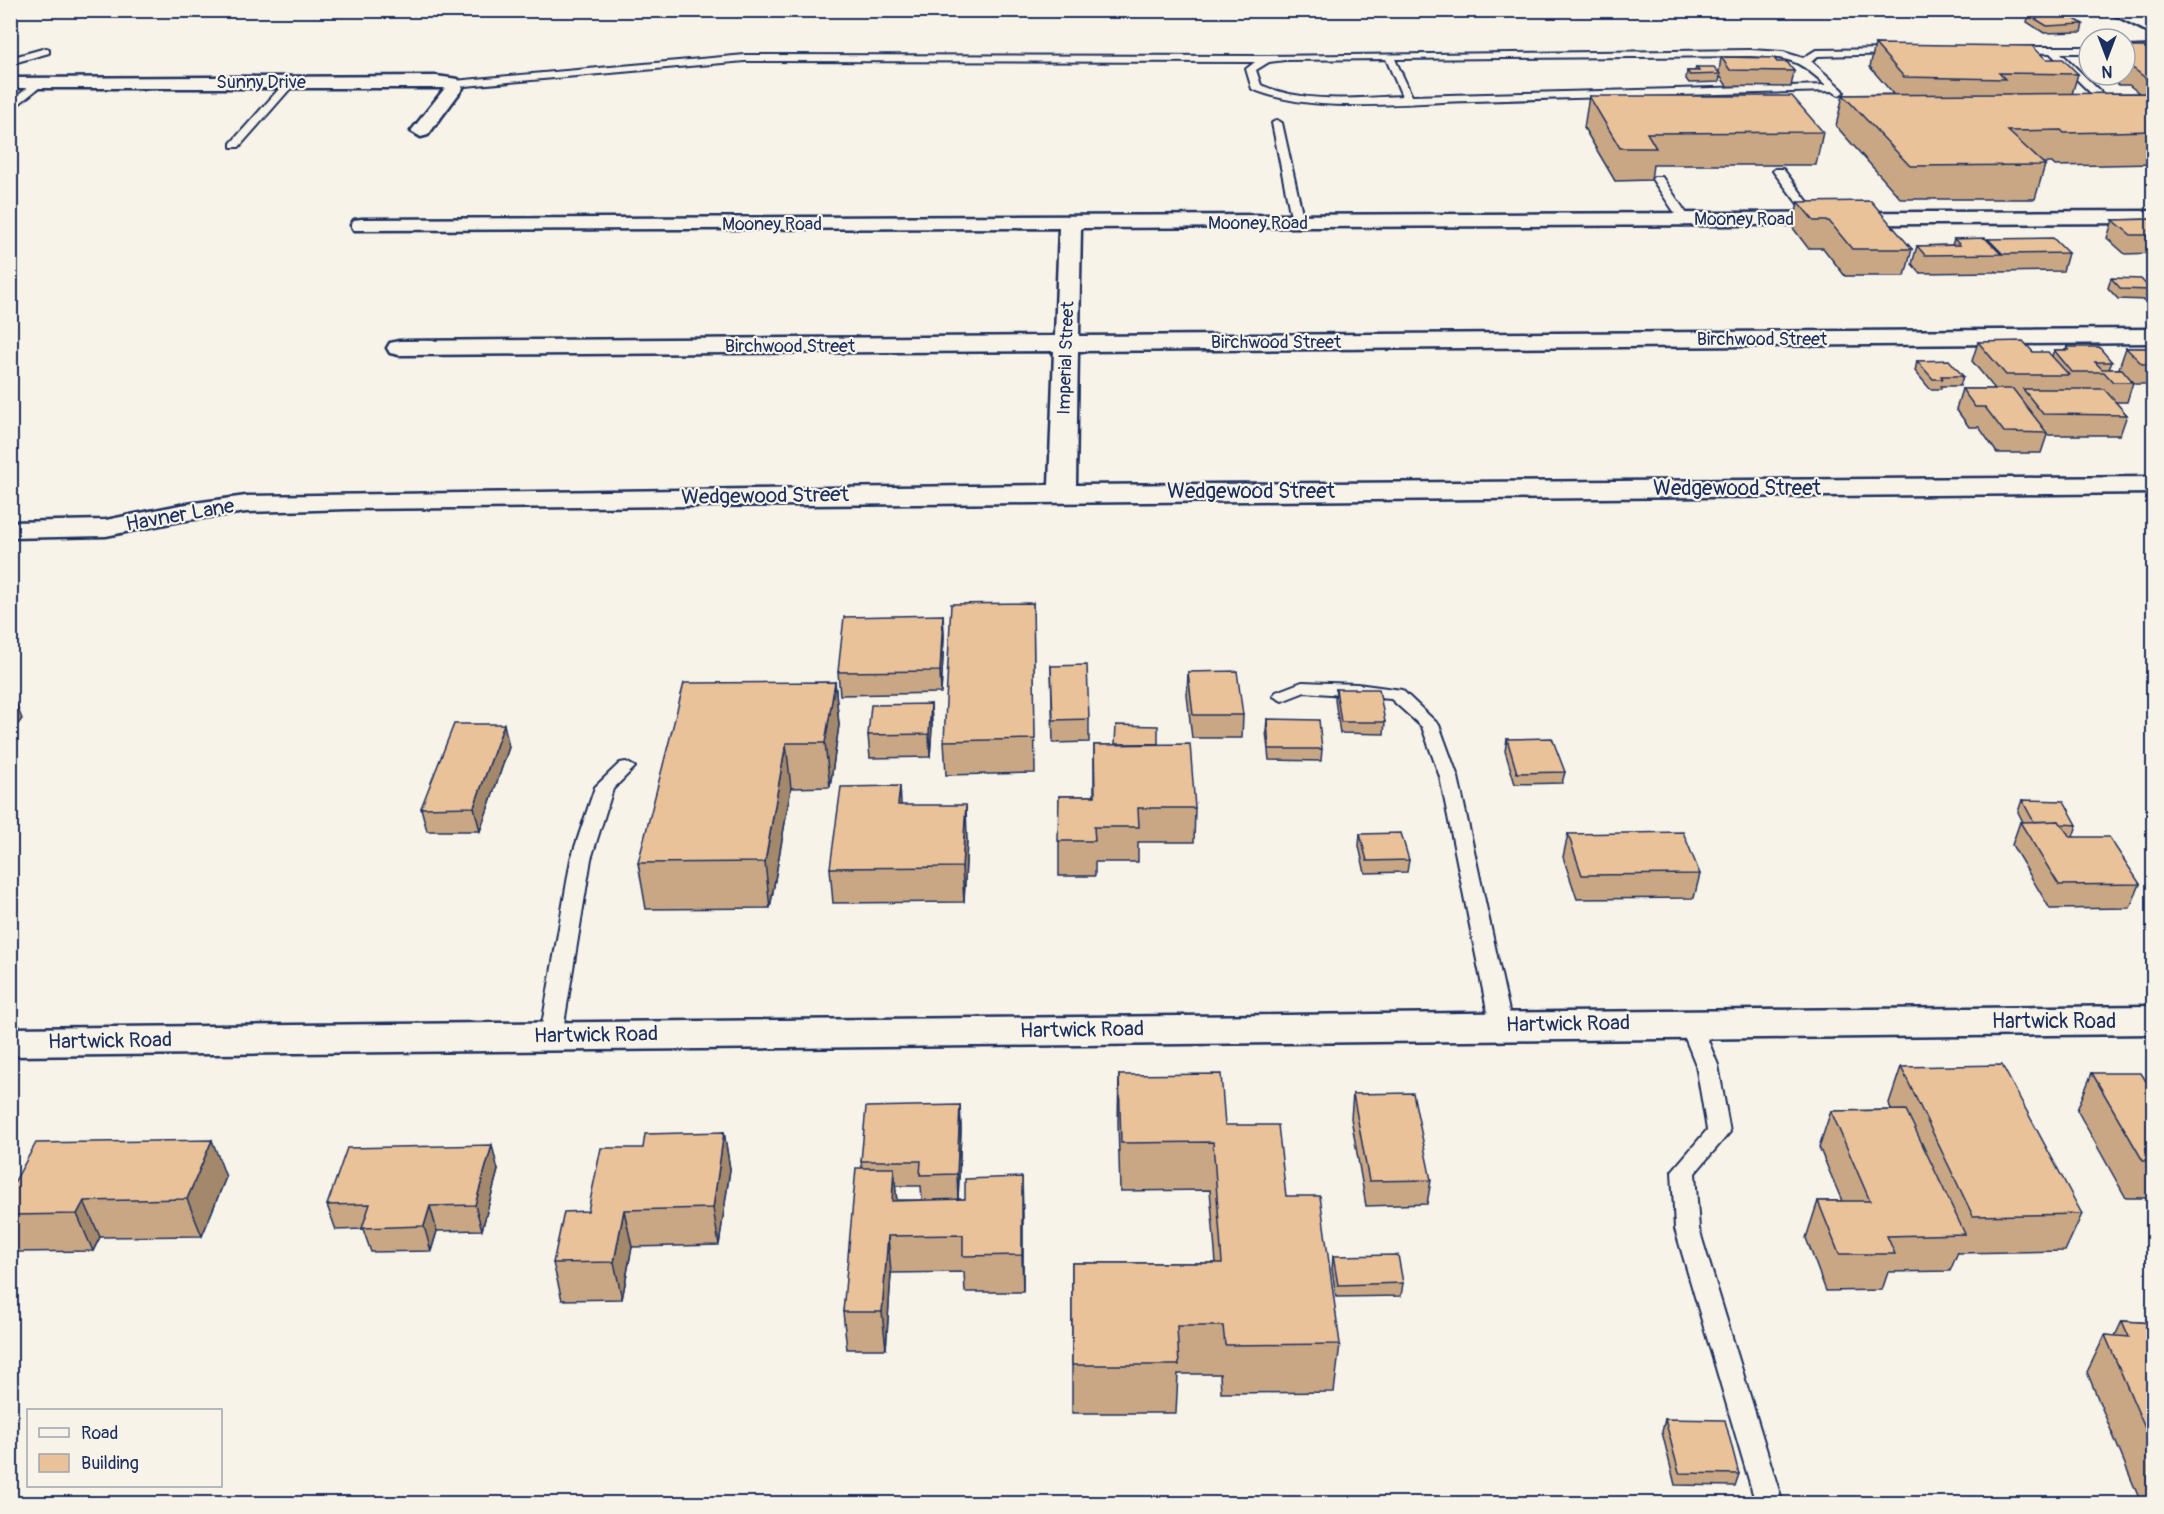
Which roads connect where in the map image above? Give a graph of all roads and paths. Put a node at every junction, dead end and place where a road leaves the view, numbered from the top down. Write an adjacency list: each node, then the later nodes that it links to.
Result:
1 (2113, 10): 4 (street)
2 (2146, 10): 3 (highway)
3 (2154, 14)
4 (2154, 30)
5 (2053, 50): 6 (lane); 10 (lane); 24 (lane)
6 (2077, 50)
7 (2137, 50): 8 (lane)
8 (2154, 50)
9 (46, 51): 15 (lane)
10 (2006, 51)
11 (1911, 52): 14 (lane)
12 (1389, 56): 13 (lane); 14 (lane); 22 (lane)
13 (1266, 59): 19 (lane); 22 (lane)
14 (1805, 61): 20 (lane)
15 (10, 62)
16 (291, 82): 18 (street, Sunny Drive); 19 (street, Sunny Drive); 27 (lane)
17 (10, 83): 18 (street, Sunny Drive)
18 (40, 83): 23 (lane)
19 (454, 84): 26 (street)
20 (1834, 88): 21 (lane); 22 (lane)
21 (1851, 97)
22 (1409, 100)
23 (10, 108)
24 (2094, 112)
25 (1277, 123): 33 (lane)
26 (421, 131)
27 (235, 145)
28 (1779, 171): 31 (lane)
29 (1658, 179): 32 (lane)
30 (2154, 216): 31 (street, Mooney Road)
31 (1815, 219): 32 (street, Mooney Road)
32 (1685, 220): 33 (street, Mooney Road)
33 (1298, 222): 34 (street, Mooney Road)
34 (1070, 223): 35 (street, Mooney Road); 37 (street, Imperial Street)
35 (362, 225)
36 (2154, 336): 37 (street, Birchwood Street)
37 (1067, 344): 38 (street, Birchwood Street); 40 (street, Imperial Street)
38 (399, 348)
39 (2154, 485): 40 (street, Wedgewood Street)
40 (1062, 493): 41 (street, Wedgewood Street)
41 (349, 501): 42 (street, Havner Lane)
42 (10, 530)
43 (1282, 696): 47 (lane)
44 (626, 767): 48 (lane)
45 (2154, 1020): 46 (street, Hartwick Road)
46 (1690, 1023): 47 (street, Hartwick Road); 50 (lane)
47 (1501, 1025): 48 (street, Hartwick Road)
48 (551, 1036): 49 (street, Hartwick Road)
49 (10, 1042)
50 (1770, 1503)

